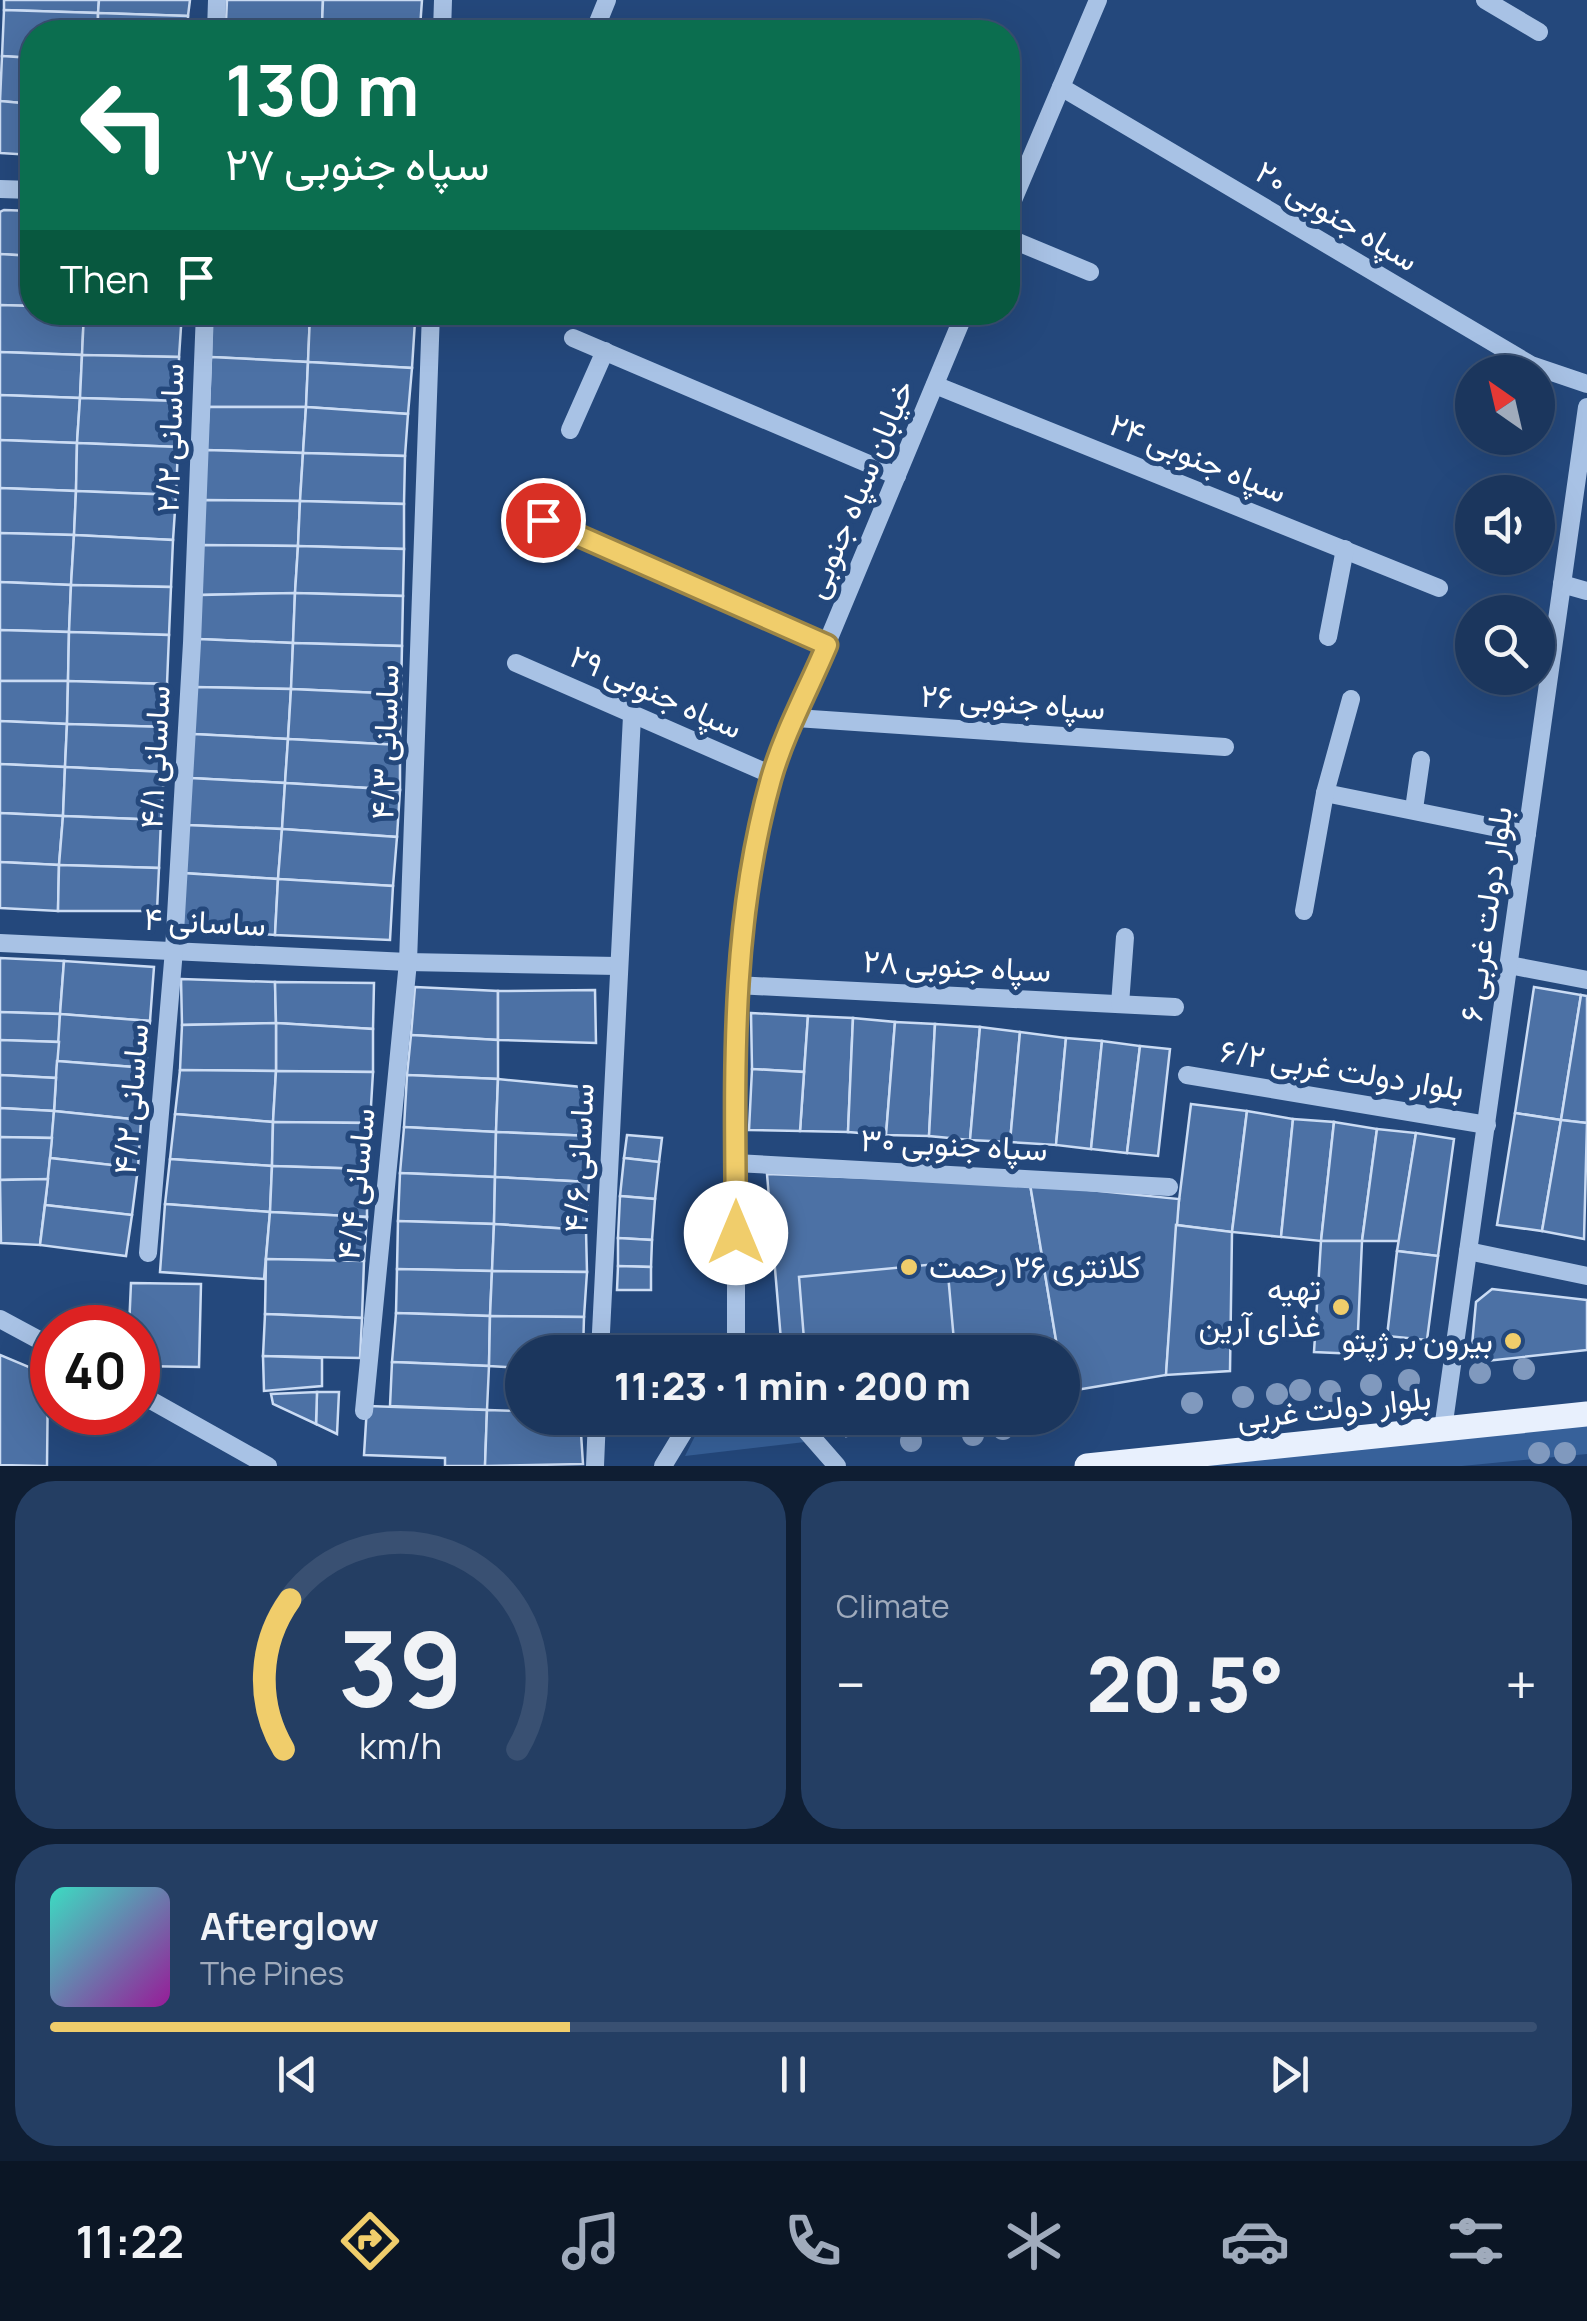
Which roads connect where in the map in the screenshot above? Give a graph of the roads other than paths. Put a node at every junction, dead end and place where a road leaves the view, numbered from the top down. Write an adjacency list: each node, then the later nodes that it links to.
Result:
1 (1098, 0): 4 (street)
2 (1485, 0): 3 (street)
3 (1539, 32)
4 (1061, 87): 5 (street); 13 (street, ۲۰ سپاه جنوبی)
5 (1020, 184)
6 (1020, 243): 7 (street)
7 (1090, 272)
8 (204, 325): 20 (street, ۲/۲ ساسانی)
9 (430, 325): 40 (street, ۴/۳ ساسانی)
10 (960, 325): 14 (street, خیابان سپاه جنوبی)
11 (573, 338): 12 (street)
12 (605, 351): 16 (street); 17 (street)
13 (1587, 384)
14 (935, 385): 17 (street, خیابان سپاه جنوبی); 19 (street, ۲۴ سپاه جنوبی)
15 (1587, 407): 21 (street, بلوار دولت غربی ۶)
16 (570, 430)
17 (898, 476): 25 (street, خیابان سپاه جنوبی)
18 (543, 520): 25 (street)
19 (1345, 550): 22 (street, ۲۴ سپاه جنوبی); 24 (street)
20 (195, 567): 39 (street, ۴/۱ ساسانی)
21 (1562, 584): 23 (street); 35 (street, بلوار دولت غربی ۶)
22 (1439, 588)
23 (1587, 591)
24 (1328, 637)
25 (827, 645): 29 (street, خیابان سپاه جنوبی)
26 (516, 663): 28 (street, ۲۹ سپاه جنوبی)
27 (1351, 699): 33 (street)
28 (632, 716): 32 (street, ۲۹ سپاه جنوبی); 41 (street, ۴/۶ ساسانی)
29 (796, 718): 30 (street, ۲۶ سپاه جنوبی); 32 (street, خیابان سپاه جنوبی)
30 (1225, 747)
31 (1422, 760): 34 (street)
32 (772, 775): 44 (street, خیابان سپاه جنوبی)
33 (1326, 793): 34 (street); 36 (street)
34 (1414, 809): 35 (street)
35 (1527, 834): 42 (street, بلوار دولت غربی ۶)
36 (1304, 912)
37 (1125, 937): 45 (street)
38 (0, 942): 39 (street, ۴ ساسانی)
39 (174, 950): 40 (street, ۴ ساسانی); 52 (street, ۴/۲ ساسانی)
40 (408, 962): 41 (street, ۴ ساسانی); 59 (street, ۴/۴ ساسانی)
41 (617, 966): 56 (street, ۴/۶ ساسانی)
42 (1509, 966): 43 (street); 48 (street, بلوار دولت غربی ۶)
43 (1587, 980)
44 (736, 985): 45 (street, ۲۸ سپاه جنوبی); 49 (street, خیابان سپاه جنوبی)
45 (1120, 1004): 46 (street, ۲۸ سپاه جنوبی)
46 (1175, 1007)
47 (1188, 1075): 48 (street, بلوار دولت غربی ۶/۲)
48 (1486, 1125): 51 (street, بلوار دولت غربی ۶)
49 (735, 1163): 50 (street, ۳۰ سپاه جنوبی); 57 (street, خیابان سپاه جنوبی)
50 (1169, 1187)
51 (1468, 1251): 53 (street); 61 (street, بلوار دولت غربی ۶)
52 (148, 1253)
53 (1587, 1276)
54 (0, 1318): 55 (street)
55 (30, 1335)
56 (601, 1335)
57 (737, 1335)
58 (160, 1405): 65 (street)
59 (364, 1411)
60 (1587, 1414): 61 (main road, بلوار دولت غربی)
61 (1443, 1429): 69 (main road, بلوار دولت غربی)
62 (596, 1435): 66 (street)
63 (682, 1435): 67 (street)
64 (810, 1435): 68 (street)
65 (268, 1466)
66 (595, 1466)
67 (663, 1466)
68 (836, 1466)
69 (1087, 1466)

